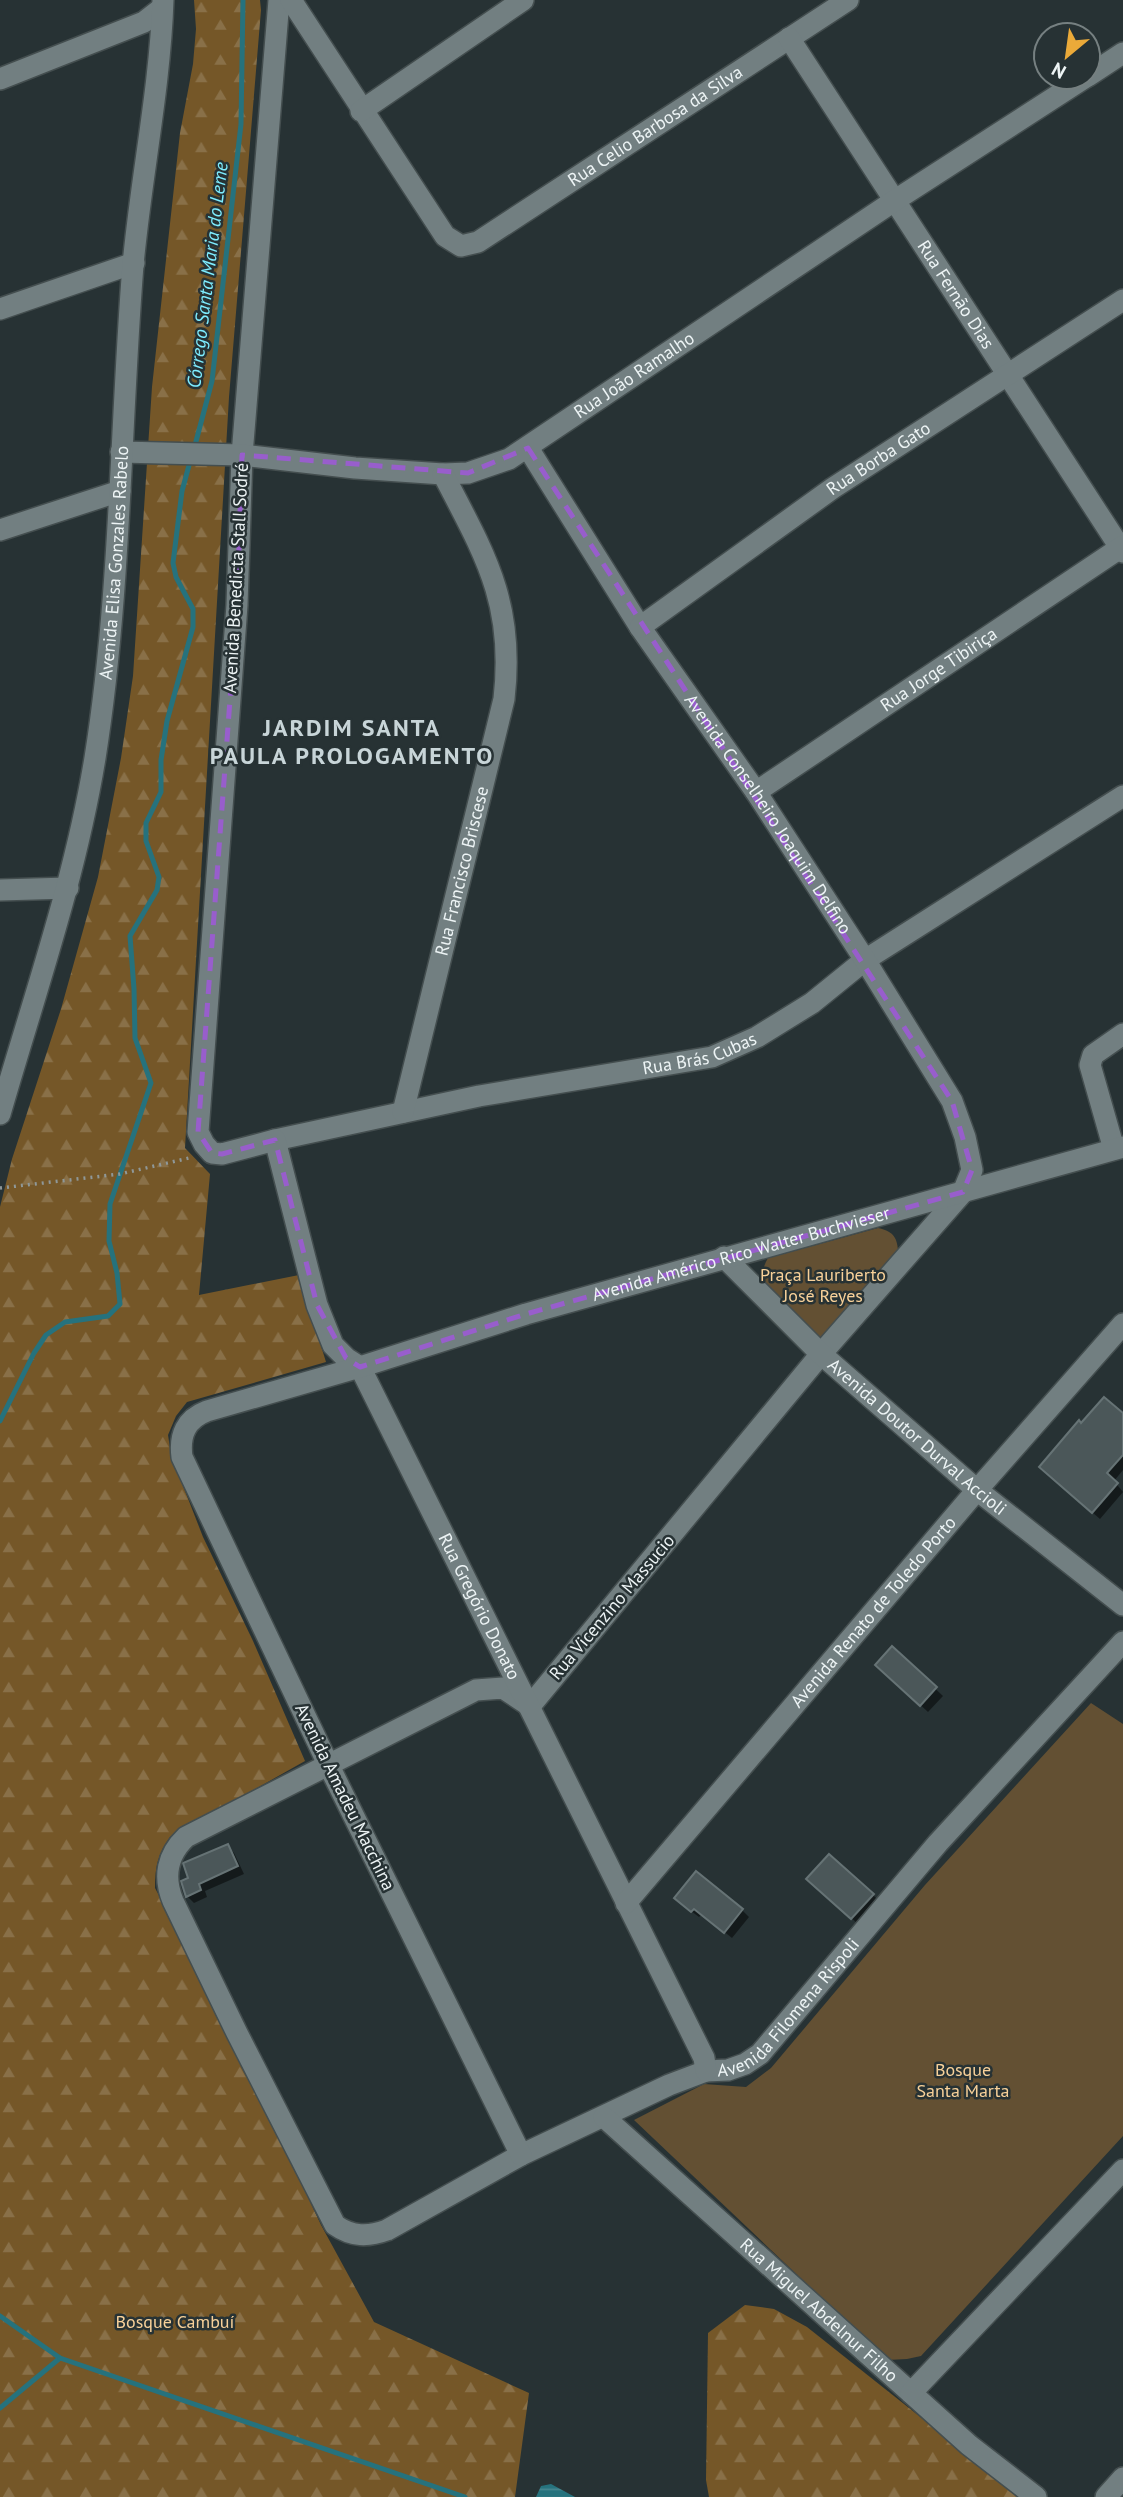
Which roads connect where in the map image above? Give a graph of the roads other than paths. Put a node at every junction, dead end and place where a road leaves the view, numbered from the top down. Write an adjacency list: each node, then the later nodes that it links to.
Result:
1 (279, 0): 19 (street, Avenida Benedicta Stall Sodré)
2 (291, 0): 11 (street)
3 (523, 0): 11 (street)
4 (848, 0): 6 (street, Rua Celio Barbosa da Silva)
5 (162, 4): 9 (street); 13 (street, Avenida Elisa Gonzales Rabelo)
6 (789, 38): 11 (street, Rua Celio Barbosa da Silva); 12 (street, Rua Fernão Dias)
7 (1123, 53): 8 (street, Rua João Ramalho)
8 (1102, 66)
9 (0, 79)
10 (1064, 91): 12 (street, Rua João Ramalho)
11 (362, 111)
12 (894, 201): 16 (street, Rua Fernão Dias); 17 (street, Rua João Ramalho)
13 (134, 262): 15 (street); 18 (street, Avenida Elisa Gonzales Rabelo)
14 (1123, 300): 16 (street, Rua Borba Gato)
15 (0, 309)
16 (1007, 375): 23 (street, Rua Fernão Dias); 24 (street, Rua Borba Gato)
17 (528, 448): 20 (street, Rua João Ramalho); 24 (street, Avenida Conselheiro Joaquim Delfino)
18 (121, 452): 19 (street, Rua João Ramalho); 21 (street, Avenida Elisa Gonzales Rabelo)
19 (243, 455): 20 (street, Rua João Ramalho); 36 (street, Avenida Benedicta Stall Sodré)
20 (443, 474): 32 (street, Rua Francisco Briscese)
21 (120, 491): 22 (street); 27 (street, Avenida Elisa Gonzales Rabelo)
22 (0, 530)
23 (1122, 549): 25 (street, Rua Jorge Tibiriça)
24 (640, 627): 25 (street, Avenida Conselheiro Joaquim Delfino)
25 (756, 792): 29 (street, Avenida Conselheiro Joaquim Delfino)
26 (1123, 796): 29 (street, Rua Brás Cubas)
27 (68, 888): 28 (street); 31 (street, Avenida Elisa Gonzales Rabelo)
28 (0, 890)
29 (865, 960): 32 (street, Rua Brás Cubas); 37 (street, Avenida Conselheiro Joaquim Delfino)
30 (1123, 1034): 35 (street)
31 (7, 1064): 33 (street, Avenida Elisa Gonzales Rabelo)
32 (403, 1112): 34 (street, Rua Brás Cubas)
33 (0, 1114)
34 (275, 1140): 36 (street, Rua Brás Cubas); 41 (street, Rua Gregório Donato)
35 (1119, 1148): 37 (street, Avenida Américo Rico Walter Buchvieser)
36 (212, 1153)
37 (963, 1192): 38 (street, Avenida Américo Rico Walter Buchvieser); 40 (street, Rua Vicenzino Massucio)
38 (724, 1257): 40 (street, Avenida Doutor Durval Accioli); 41 (street, Avenida Américo Rico Walter Buchvieser)
39 (1123, 1324): 43 (street, Avenida Renato de Toledo Porto)
40 (821, 1354): 43 (street, Avenida Doutor Durval Accioli); 46 (street, Rua Vicenzino Massucio)
41 (360, 1367): 42 (street, Avenida Américo Rico Walter Buchvieser); 46 (street, Rua Gregório Donato)
42 (181, 1436): 47 (street, Avenida Amadeu Macchina)
43 (977, 1490): 44 (street, Avenida Doutor Durval Accioli); 48 (street, Avenida Renato de Toledo Porto)
44 (1123, 1605)
45 (1123, 1642): 49 (street, Avenida Filomena Rispoli)
46 (530, 1706): 47 (street); 48 (street, Rua Gregório Donato)
47 (328, 1764): 51 (street, Avenida Amadeu Macchina); 51 (street, Avenida Filomena Rispoli)
48 (626, 1903): 49 (street, Rua Gregório Donato)
49 (706, 2071): 50 (street, Avenida Filomena Rispoli)
50 (604, 2117): 51 (street, Avenida Filomena Rispoli); 53 (street, Rua Miguel Abdelnur Filho)
51 (521, 2155)
52 (1123, 2170): 53 (street)
53 (911, 2393): 55 (street, Rua Miguel Abdelnur Filho)
54 (1123, 2478): 56 (street)
55 (1036, 2497)
56 (1106, 2497)

